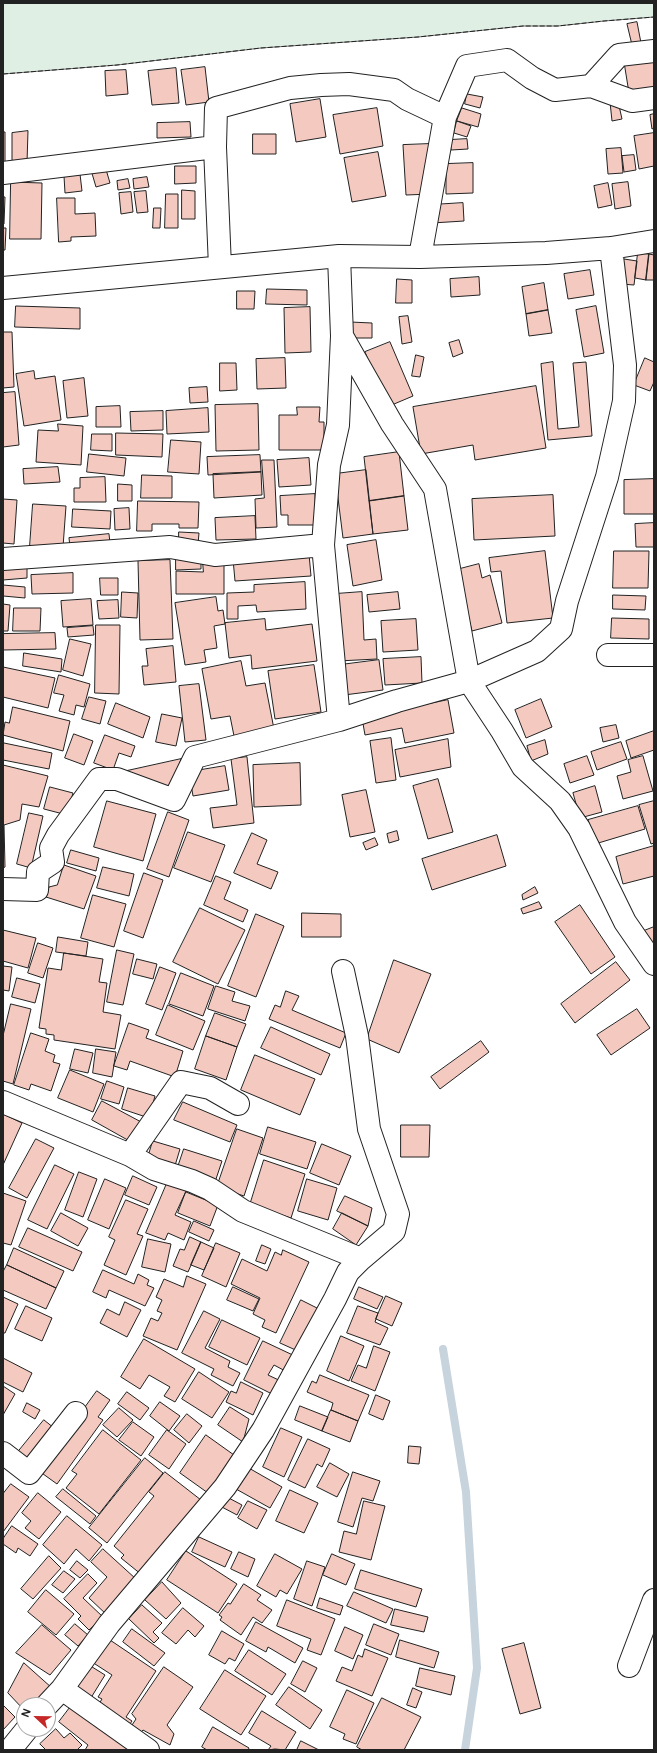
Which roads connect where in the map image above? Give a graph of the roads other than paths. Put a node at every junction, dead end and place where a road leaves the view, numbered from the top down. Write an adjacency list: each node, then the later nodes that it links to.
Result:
1 (654, 51): 2 (street)
2 (591, 86): 3 (street); 4 (street)
3 (654, 98)
4 (445, 117): 5 (street); 10 (street)
5 (215, 147): 6 (street); 11 (street)
6 (3, 173)
7 (654, 241): 8 (street)
8 (611, 248): 10 (street); 18 (street)
9 (339, 256): 10 (street); 11 (street); 13 (street)
10 (420, 257)
11 (220, 267): 12 (street)
12 (3, 288)
13 (342, 336): 14 (street); 18 (street)
14 (323, 545): 15 (street); 19 (street)
15 (3, 559)
16 (608, 655): 17 (street)
17 (654, 655)
18 (470, 681): 19 (street); 21 (street)
19 (339, 720): 20 (street)
20 (3, 889)
21 (654, 964)
22 (343, 971): 26 (street)
23 (3, 1102): 25 (street)
24 (238, 1104): 25 (street)
25 (130, 1155): 26 (street)
26 (361, 1259): 31 (street)
27 (76, 1414): 28 (street)
28 (3, 1453)
29 (654, 1600): 30 (street)
30 (630, 1666)
31 (62, 1690): 32 (street); 35 (street)
32 (55, 1697)
33 (21, 1737): 34 (street)
34 (10, 1750)
35 (148, 1750)

